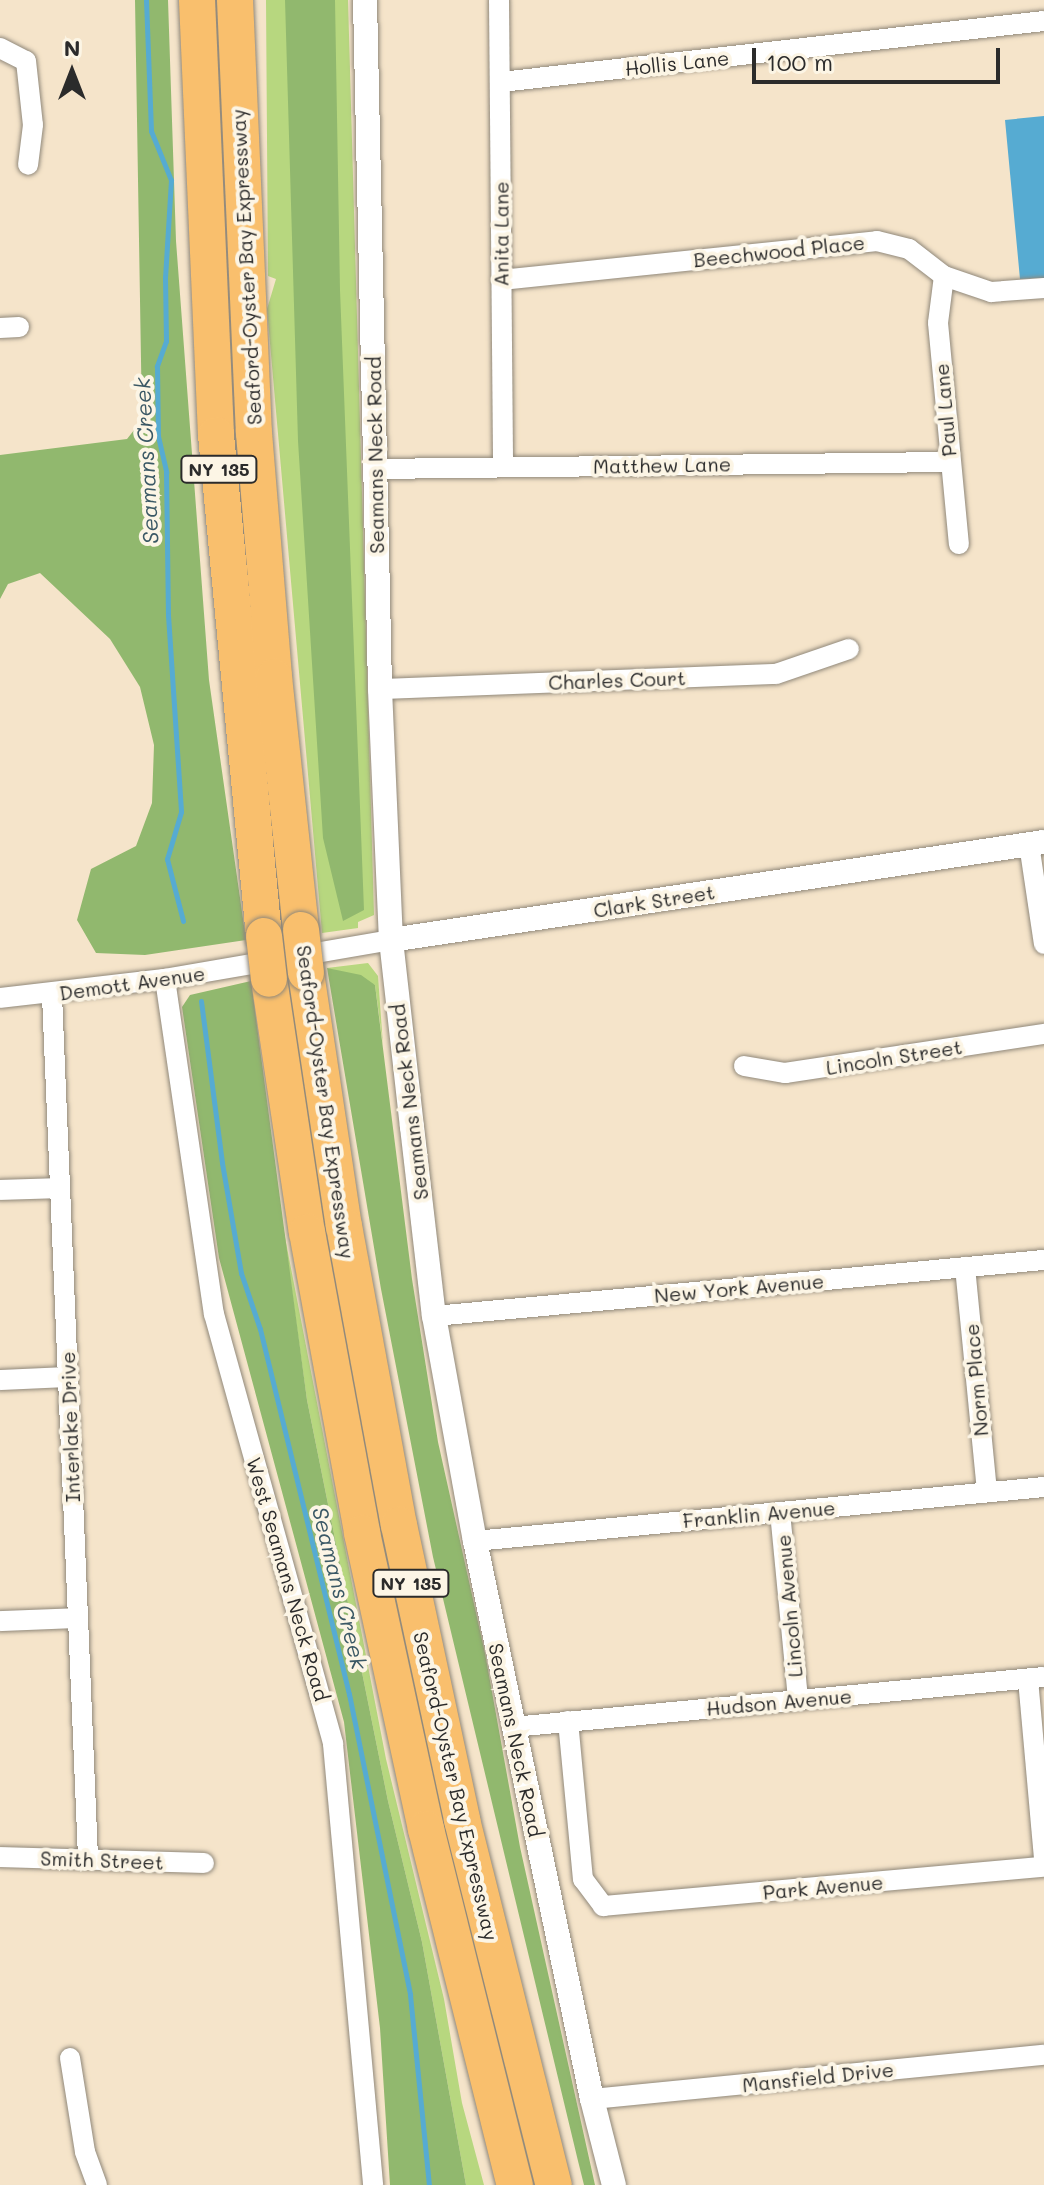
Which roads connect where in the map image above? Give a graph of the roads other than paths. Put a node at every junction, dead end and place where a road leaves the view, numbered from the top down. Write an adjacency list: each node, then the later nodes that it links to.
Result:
1 (197, 0): 21 (highway, Seaford-Oyster Bay Expressway / NY 135)
2 (365, 0): 14 (street, Seamans Neck Road)
3 (499, 0): 7 (street, Anita Lane)
4 (237, 11): 52 (highway, Seaford-Oyster Bay Expressway / NY 135, bridge)
5 (1044, 21): 7 (street, Hollis Lane)
6 (0, 48): 8 (street)
7 (501, 82): 10 (street, Anita Lane)
8 (28, 165)
9 (944, 276): 10 (street, Beechwood Place); 11 (street, Beechwood Place); 12 (street, Paul Lane)
10 (501, 280): 13 (street, Anita Lane)
11 (1044, 288)
12 (949, 462): 13 (street, Matthew Lane); 15 (street, Paul Lane)
13 (503, 467): 14 (street, Matthew Lane)
14 (375, 469): 17 (street, Seamans Neck Road)
15 (959, 544)
16 (849, 649): 17 (street, Charles Court)
17 (380, 689): 19 (street, Seamans Neck Road)
18 (1037, 843): 19 (street, Clark Street); 20 (street)
19 (391, 940): 21 (street, Clark Street); 31 (street, Seamans Neck Road)
20 (1044, 944)
21 (266, 959): 22 (street, Demott Avenue); 55 (highway, Seaford-Oyster Bay Expressway / NY 135)
22 (165, 979): 23 (street, Demott Avenue); 54 (street, West Seamans Neck Road)
23 (52, 995): 24 (street, Demott Avenue); 27 (street, Interlake Drive)
24 (0, 998)
25 (1044, 1034): 26 (street, Lincoln Street)
26 (744, 1066)
27 (60, 1188): 28 (street); 32 (street, Interlake Drive)
28 (0, 1190)
29 (1044, 1260): 30 (street, New York Avenue)
30 (965, 1267): 31 (street, New York Avenue); 35 (street, Norm Place)
31 (434, 1316): 37 (street, Seamans Neck Road)
32 (68, 1377): 33 (street); 38 (street, Interlake Drive)
33 (0, 1380)
34 (1044, 1487): 35 (street, Franklin Avenue)
35 (987, 1492): 36 (street, Franklin Avenue)
36 (780, 1512): 37 (street, Franklin Avenue); 41 (street, Lincoln Avenue)
37 (475, 1541): 43 (street, Seamans Neck Road)
38 (78, 1618): 39 (street); 46 (street, Interlake Drive)
39 (0, 1621)
40 (1036, 1678): 41 (street, Hudson Avenue); 45 (street)
41 (798, 1700): 42 (street, Hudson Avenue)
42 (568, 1721): 43 (street, Hudson Avenue); 48 (street, Park Avenue)
43 (513, 1727): 51 (street, Seamans Neck Road)
44 (0, 1857): 46 (street, Smith Street)
45 (1044, 1857)
46 (88, 1859): 47 (street, Smith Street)
47 (204, 1863)
48 (1044, 1867)
49 (1044, 2055): 51 (street, Mansfield Drive)
50 (70, 2058): 53 (street)
51 (592, 2099): 58 (street, Seamans Neck Road)
52 (541, 2136): 56 (highway, Seaford-Oyster Bay Expressway / NY 135); 57 (highway)
53 (97, 2185)
54 (373, 2185)
55 (515, 2185)
56 (554, 2185)
57 (561, 2185)
58 (614, 2185)

